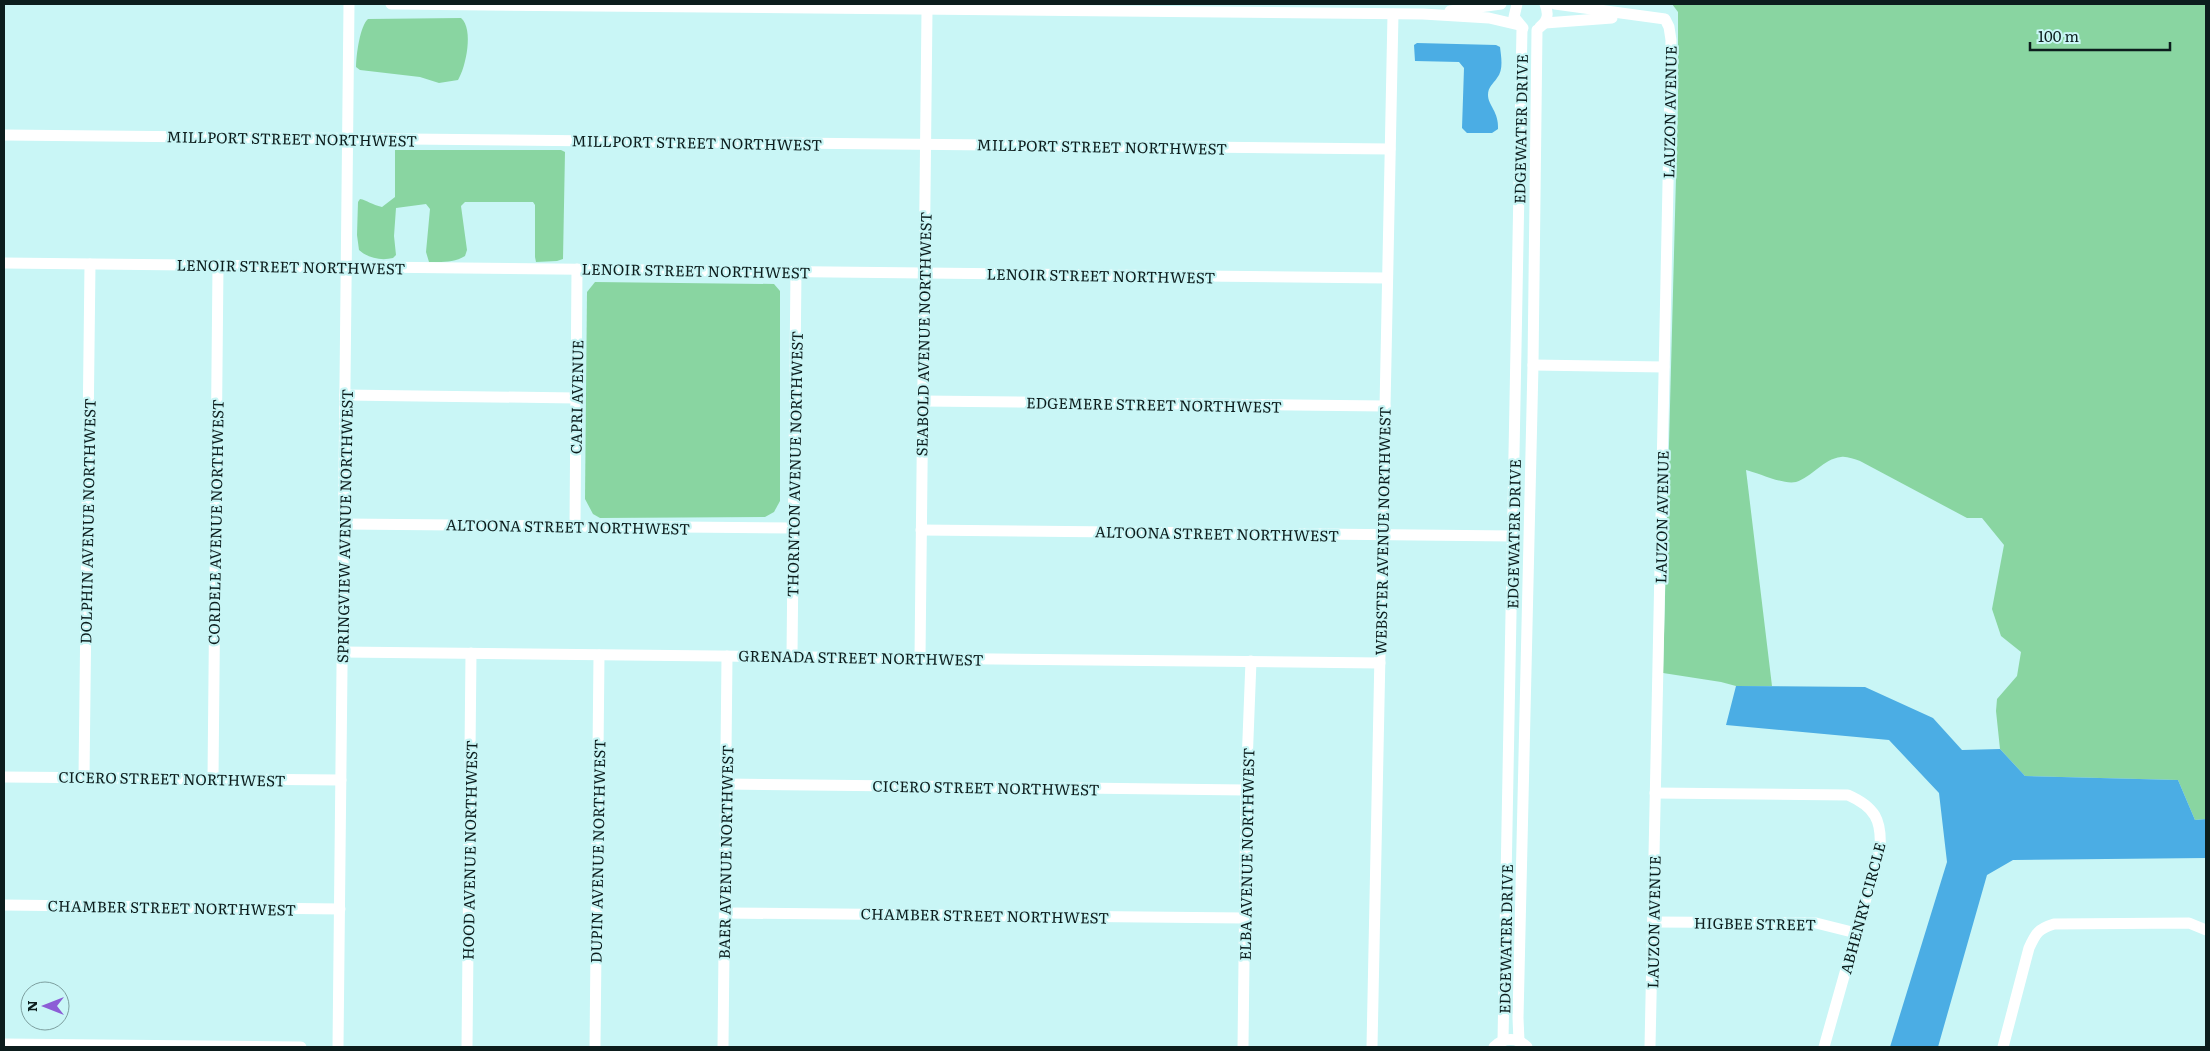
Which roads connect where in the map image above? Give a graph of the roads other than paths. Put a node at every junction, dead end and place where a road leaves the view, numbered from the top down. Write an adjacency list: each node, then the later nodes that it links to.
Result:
1 (349, 4): 15 (street, SPRINGVIEW AVENUE NORTHWEST)
2 (391, 4): 7 (street)
3 (1501, 4): 10 (street)
4 (1517, 4): 12 (street, EDGEWATER DRIVE)
5 (1545, 4): 13 (street, EDGEWATER DRIVE)
6 (1555, 4): 11 (street, LAUZON AVENUE)
7 (802, 6): 8 (street)
8 (927, 10): 9 (street); 16 (street, SEABOLD AVENUE NORTHWEST)
9 (1393, 14): 10 (street); 17 (street, WEBSTER AVENUE NORTHWEST)
10 (1424, 14): 12 (street, LAUZON AVENUE)
11 (1633, 16): 13 (street, LAUZON AVENUE); 27 (street, LAUZON AVENUE)
12 (1520, 26): 13 (street, LAUZON AVENUE); 37 (street, EDGEWATER DRIVE)
13 (1541, 27): 26 (street, EDGEWATER DRIVE)
14 (4, 135): 15 (street, MILLPORT STREET NORTHWEST)
15 (348, 138): 16 (street, MILLPORT STREET NORTHWEST); 21 (street, SPRINGVIEW AVENUE NORTHWEST)
16 (925, 144): 17 (street, MILLPORT STREET NORTHWEST); 24 (street, SEABOLD AVENUE NORTHWEST)
17 (1390, 149): 25 (street, WEBSTER AVENUE NORTHWEST)
18 (4, 263): 19 (street, LENOIR STREET NORTHWEST)
19 (90, 264): 20 (street, LENOIR STREET NORTHWEST); 47 (street, DOLPHIN AVENUE NORTHWEST)
20 (218, 265): 21 (street, LENOIR STREET NORTHWEST); 48 (street, CORDELE AVENUE NORTHWEST)
21 (346, 267): 22 (street, LENOIR STREET NORTHWEST); 28 (street, SPRINGVIEW AVENUE NORTHWEST)
22 (577, 269): 23 (street, LENOIR STREET NORTHWEST); 29 (street, CAPRI AVENUE)
23 (796, 271): 24 (street, LENOIR STREET NORTHWEST); 34 (street, THORNTON AVENUE NORTHWEST)
24 (924, 273): 25 (street, LENOIR STREET NORTHWEST); 30 (street, SEABOLD AVENUE NORTHWEST)
25 (1387, 278): 31 (street, WEBSTER AVENUE NORTHWEST)
26 (1533, 366): 27 (street); 61 (street, EDGEWATER DRIVE)
27 (1664, 367): 52 (street, LAUZON AVENUE)
28 (345, 395): 29 (street); 32 (street, SPRINGVIEW AVENUE NORTHWEST)
29 (576, 398): 33 (street, CAPRI AVENUE)
30 (923, 401): 31 (street, EDGEMERE STREET NORTHWEST); 35 (street, SEABOLD AVENUE NORTHWEST)
31 (1385, 406): 36 (street, WEBSTER AVENUE NORTHWEST)
32 (344, 524): 33 (street, ALTOONA STREET NORTHWEST); 38 (street, SPRINGVIEW AVENUE NORTHWEST)
33 (575, 526): 34 (street, ALTOONA STREET NORTHWEST)
34 (793, 528): 42 (street, THORNTON AVENUE NORTHWEST)
35 (921, 530): 36 (street, ALTOONA STREET NORTHWEST); 43 (street, SEABOLD AVENUE NORTHWEST)
36 (1382, 534): 37 (street, ALTOONA STREET NORTHWEST); 45 (street, WEBSTER AVENUE NORTHWEST)
37 (1513, 536): 62 (street, EDGEWATER DRIVE)
38 (342, 652): 39 (street, GRENADA STREET NORTHWEST); 49 (street, SPRINGVIEW AVENUE NORTHWEST)
39 (471, 653): 40 (street, GRENADA STREET NORTHWEST); 66 (street, HOOD AVENUE NORTHWEST)
40 (599, 654): 41 (street, GRENADA STREET NORTHWEST); 67 (street, DUPIN AVENUE NORTHWEST)
41 (727, 656): 42 (street, GRENADA STREET NORTHWEST); 50 (street, BAER AVENUE NORTHWEST)
42 (792, 656): 43 (street, GRENADA STREET NORTHWEST)
43 (920, 658): 44 (street, GRENADA STREET NORTHWEST)
44 (1251, 661): 45 (street, GRENADA STREET NORTHWEST); 51 (street, ELBA AVENUE NORTHWEST)
45 (1380, 663): 70 (street, WEBSTER AVENUE NORTHWEST)
46 (4, 777): 47 (street, CICERO STREET NORTHWEST)
47 (84, 778): 48 (street, CICERO STREET NORTHWEST)
48 (213, 779): 49 (street, CICERO STREET NORTHWEST)
49 (341, 780): 54 (street, SPRINGVIEW AVENUE NORTHWEST)
50 (726, 784): 51 (street, CICERO STREET NORTHWEST); 55 (street, BAER AVENUE NORTHWEST)
51 (1246, 790): 56 (street, ELBA AVENUE NORTHWEST)
52 (1655, 793): 57 (street, LAUZON AVENUE); 59 (street, ABHENRY CIRCLE)
53 (4, 905): 54 (street, CHAMBER STREET NORTHWEST)
54 (340, 908): 65 (street, SPRINGVIEW AVENUE NORTHWEST)
55 (725, 913): 56 (street, CHAMBER STREET NORTHWEST); 68 (street, BAER AVENUE NORTHWEST)
56 (1245, 918): 69 (street, ELBA AVENUE NORTHWEST)
57 (1653, 922): 59 (street, HIGBEE STREET); 71 (street, LAUZON AVENUE)
58 (2206, 930): 73 (street)
59 (1856, 932): 72 (street, ABHENRY CIRCLE)
60 (4, 1044): 63 (street)
61 (1523, 1044): 62 (street)
62 (1496, 1045)
63 (159, 1047): 64 (street)
64 (301, 1047)
65 (338, 1047)
66 (467, 1047)
67 (595, 1047)
68 (723, 1047)
69 (1243, 1047)
70 (1372, 1047)
71 (1650, 1047)
72 (1824, 1047)
73 (2003, 1047)

